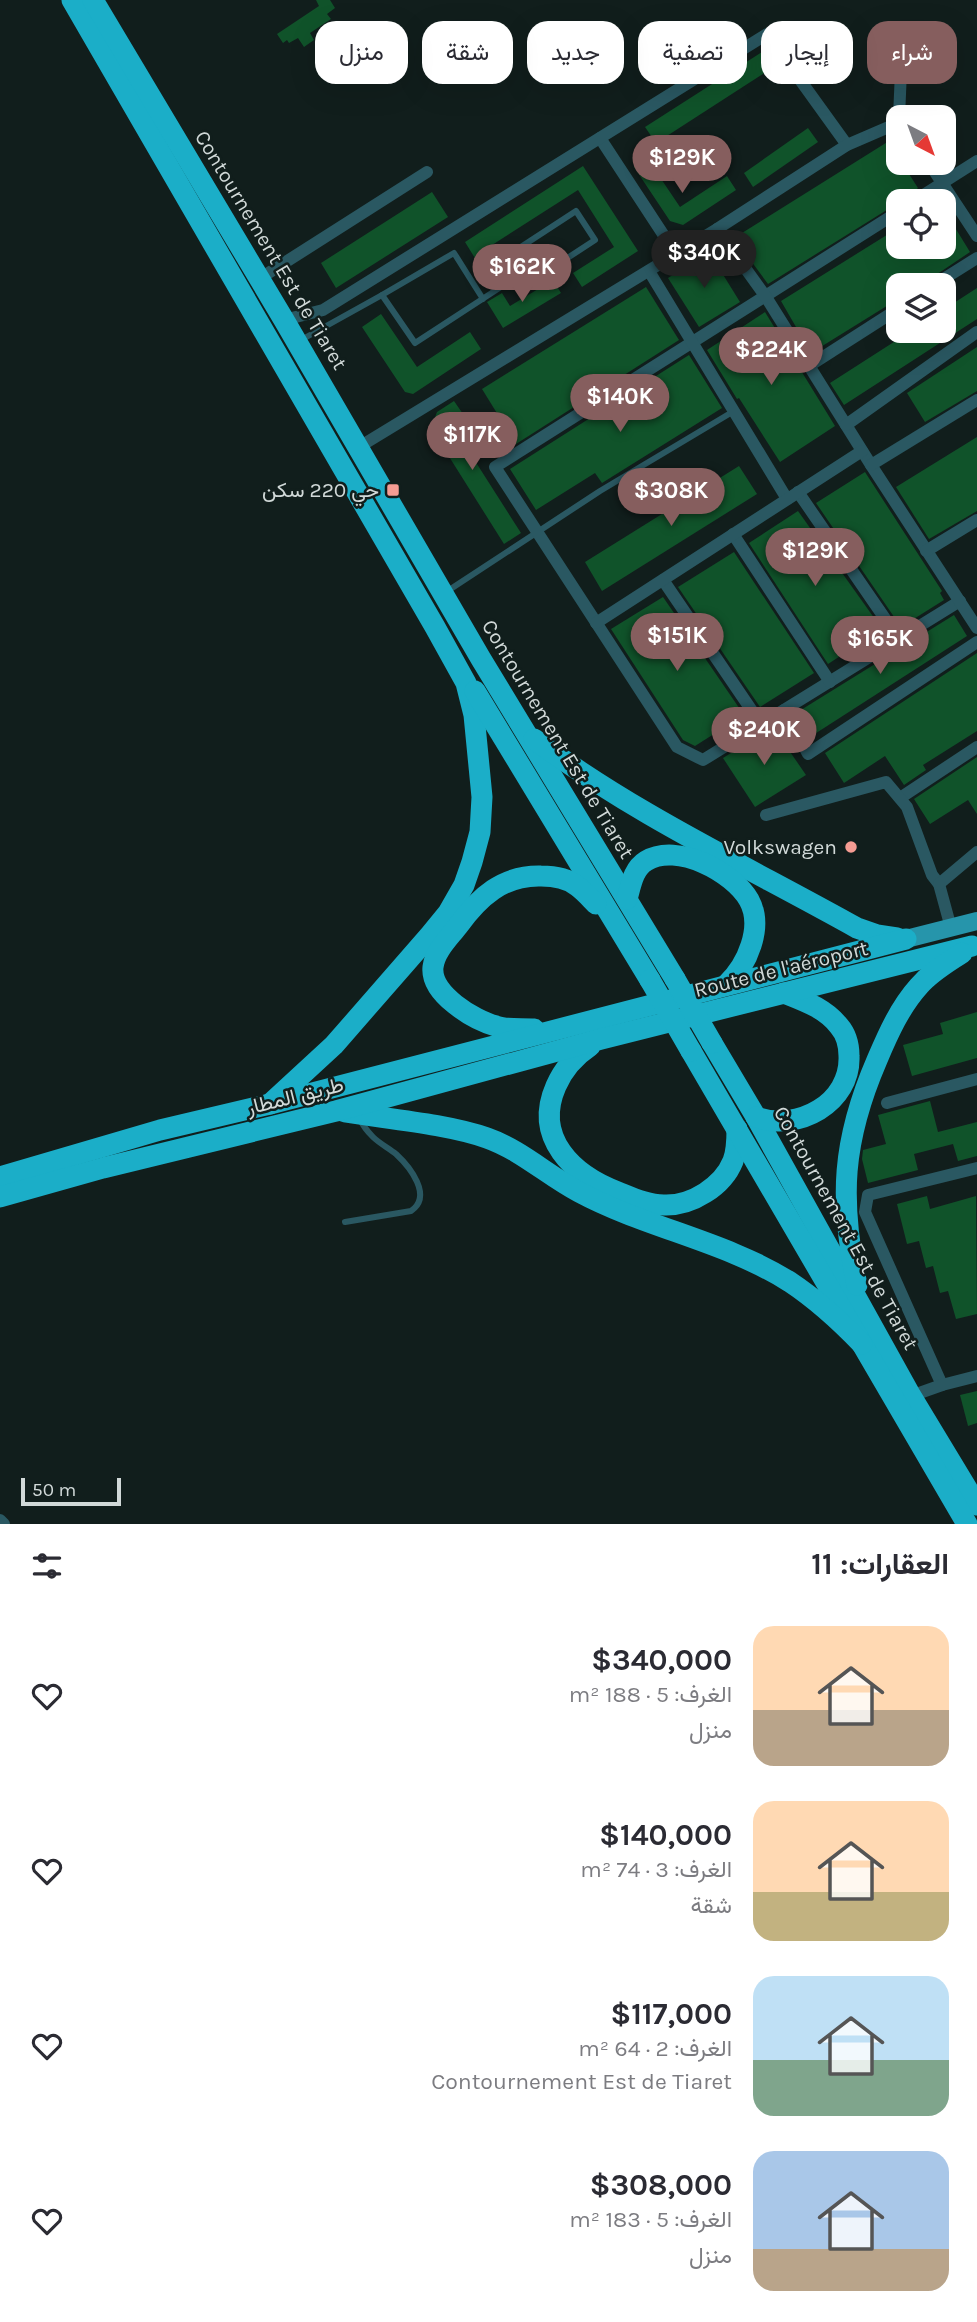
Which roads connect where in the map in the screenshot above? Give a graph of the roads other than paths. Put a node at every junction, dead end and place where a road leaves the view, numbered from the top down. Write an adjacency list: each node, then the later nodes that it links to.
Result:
1 (72, 0): 46 (highway)
2 (93, 0): 20 (highway, Contournement Est de Tiaret)
3 (900, 84): 4 (street)
4 (900, 105)
5 (886, 128): 7 (street)
6 (600, 138): 7 (street); 16 (street); 26 (street)
7 (847, 145): 14 (street)
8 (977, 161): 11 (street)
9 (427, 172): 20 (street)
10 (938, 175): 11 (street)
11 (944, 182): 12 (street); 15 (street)
12 (933, 189)
13 (886, 220): 23 (street)
14 (717, 229): 16 (street); 23 (street)
15 (977, 236)
16 (676, 254): 18 (street)
17 (977, 258): 19 (street)
18 (649, 271): 29 (street); 34 (street)
19 (953, 273)
20 (259, 279): 26 (highway, Contournement Est de Tiaret)
21 (513, 279): 21 (lane); 24 (lane)
22 (382, 295): 24 (lane); 24 (lane); 28 (lane)
23 (766, 297): 29 (street); 30 (street)
24 (483, 299)
25 (886, 317): 30 (street)
26 (285, 320): 28 (highway, Contournement Est de Tiaret)
27 (977, 332): 33 (street)
28 (297, 342): 34 (highway, Contournement Est de Tiaret)
29 (693, 343): 32 (street); 39 (street)
30 (809, 366): 33 (street)
31 (977, 400): 36 (street)
32 (734, 411): 37 (street); 39 (lane)
33 (846, 425): 35 (street)
34 (359, 447): 43 (highway, Contournement Est de Tiaret)
35 (862, 451): 36 (street); 37 (street)
36 (871, 465): 41 (street)
37 (793, 496): 40 (street); 48 (street)
38 (977, 520): 41 (street)
39 (537, 532): 43 (lane); 45 (street)
40 (733, 534): 42 (street); 50 (street)
41 (926, 551): 44 (street)
42 (663, 580): 45 (street); 52 (street)
43 (443, 594): 53 (highway, Contournement Est de Tiaret)
44 (960, 601): 47 (street); 48 (street)
45 (596, 623): 52 (street)
46 (435, 627): 61 (highway, Contournement Est de Tiaret); 73 (highway)
47 (977, 628)
48 (899, 639): 50 (street)
49 (977, 642): 51 (street)
50 (830, 682): 51 (street)
51 (785, 710): 52 (street)
52 (761, 724)
53 (525, 732): 59 (highway, Contournement Est de Tiaret); 63 (highway)
54 (977, 747): 55 (street)
55 (900, 799): 56 (street); 58 (street)
56 (766, 815)
57 (977, 852): 58 (street)
58 (939, 884): 62 (street)
59 (627, 899): 67 (highway); 75 (highway, Contournement Est de Tiaret, bridge)
60 (977, 921): 62 (main road)
61 (619, 926): 69 (highway); 76 (highway, Contournement Est de Tiaret, bridge)
62 (951, 928): 63 (main road)
63 (906, 939): 65 (highway, Route de l'aéroport)
64 (975, 945): 66 (highway, Route de l'aéroport); 82 (highway)
65 (822, 960): 66 (highway); 67 (highway, Route de l'aéroport)
66 (828, 982): 68 (highway, Route de l'aéroport)
67 (727, 984): 69 (highway, Route de l'aéroport)
68 (784, 993): 70 (highway, Route de l'aéroport); 75 (highway)
69 (553, 1030): 73 (highway, طريق المطار)
70 (601, 1039): 74 (highway, طريق المطار); 76 (highway)
71 (977, 1079): 72 (street)
72 (887, 1103)
73 (262, 1106): 77 (highway); 79 (highway, طريق المطار)
74 (347, 1112): 77 (highway, طريق المطار); 81 (lane); 83 (highway)
75 (757, 1117): 82 (highway, Contournement Est de Tiaret)
76 (737, 1129): 83 (highway, Contournement Est de Tiaret)
77 (259, 1130): 80 (highway, طريق المطار)
78 (977, 1168): 85 (street)
79 (0, 1177)
80 (0, 1197)
81 (345, 1222)
82 (861, 1304): 86 (highway, Contournement Est de Tiaret)
83 (862, 1344): 90 (highway, Contournement Est de Tiaret)
84 (977, 1376): 85 (street)
85 (942, 1385): 86 (street)
86 (911, 1396): 87 (highway, Contournement Est de Tiaret)
87 (977, 1504)
88 (0, 1520): 89 (street)
89 (4, 1524)
90 (967, 1524)

